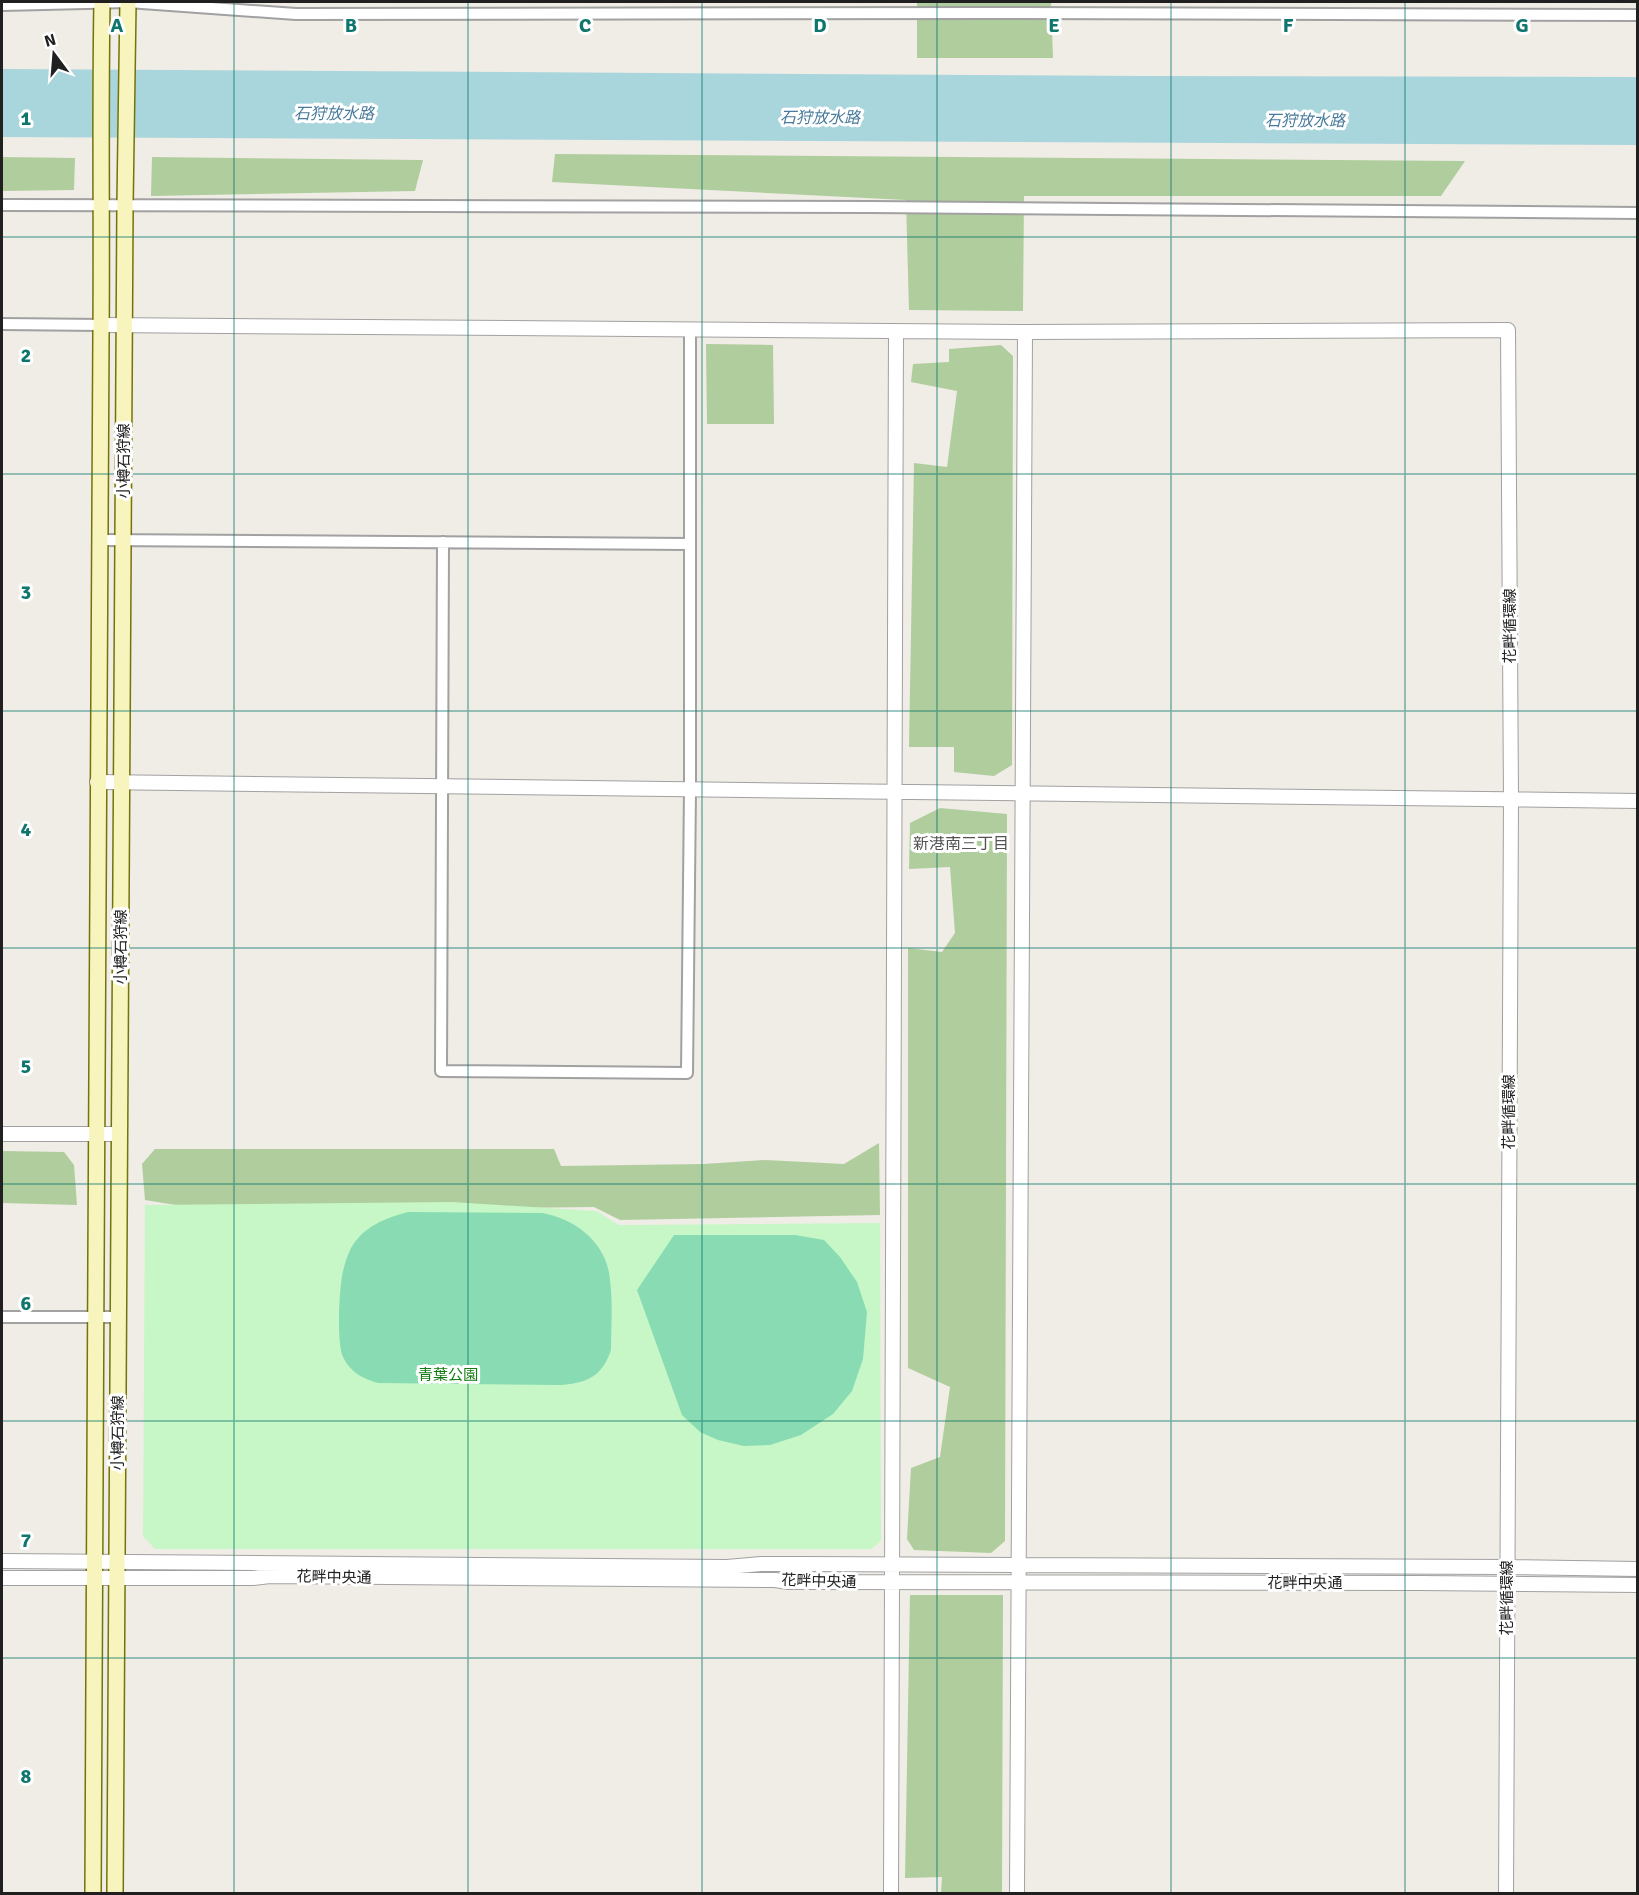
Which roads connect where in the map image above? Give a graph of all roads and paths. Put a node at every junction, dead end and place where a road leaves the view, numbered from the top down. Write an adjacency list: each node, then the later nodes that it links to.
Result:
1 (102, 2): 2 (street); 3 (street); 5 (main road, 小樽石狩線)
2 (128, 2): 4 (street); 6 (main road, 小樽石狩線)
3 (2, 5)
4 (1638, 15)
5 (100, 204): 6 (street); 7 (street); 10 (main road, 小樽石狩線)
6 (124, 204): 8 (street); 11 (main road, 小樽石狩線)
7 (2, 205)
8 (1638, 213)
9 (2, 324): 10 (street)
10 (102, 325): 11 (street); 15 (main road, 小樽石狩線)
11 (124, 325): 12 (street); 16 (main road, 小樽石狩線)
12 (690, 329): 13 (street); 18 (street)
13 (896, 331): 14 (street); 23 (street)
14 (1025, 332): 24 (street); 25 (street, 花畔循環線)
15 (99, 540): 16 (street); 19 (main road, 小樽石狩線)
16 (123, 540): 17 (street); 20 (main road, 小樽石狩線)
17 (443, 542): 18 (street); 21 (street)
18 (688, 544): 22 (street)
19 (97, 782): 20 (street); 28 (main road, 小樽石狩線)
20 (122, 782): 21 (street); 29 (main road, 小樽石狩線)
21 (441, 786): 22 (street); 22 (street)
22 (690, 790): 23 (street)
23 (895, 793): 24 (street); 36 (street)
24 (1022, 795): 25 (street); 37 (street)
25 (1511, 799): 26 (street); 38 (street, 花畔循環線)
26 (1638, 801)
27 (2, 1134): 28 (street)
28 (98, 1134): 29 (street); 31 (main road, 小樽石狩線)
29 (120, 1134): 32 (main road, 小樽石狩線)
30 (2, 1317): 31 (street)
31 (96, 1317): 32 (street); 34 (main road, 小樽石狩線)
32 (118, 1317): 35 (main road, 小樽石狩線)
33 (2, 1561): 34 (street, 花畔中央通)
34 (95, 1561): 35 (street, 花畔中央通); 41 (main road, 小樽石狩線)
35 (117, 1561): 36 (street, 花畔中央通); 42 (main road, 小樽石狩線)
36 (893, 1564): 37 (street, 花畔中央通); 43 (street)
37 (1020, 1565): 38 (street, 花畔中央通); 44 (street)
38 (1507, 1567): 39 (street, 花畔中央通); 45 (street, 花畔循環線)
39 (1638, 1569)
40 (2, 1578): 41 (street, 花畔中央通)
41 (95, 1578): 42 (street, 花畔中央通); 47 (main road, 小樽石狩線)
42 (117, 1578): 43 (street, 花畔中央通); 48 (main road, 小樽石狩線)
43 (893, 1582): 44 (street, 花畔中央通); 49 (street)
44 (1019, 1583): 45 (street, 花畔中央通); 50 (street)
45 (1507, 1583): 46 (street, 花畔中央通); 51 (street, 花畔循環線)
46 (1638, 1585)
47 (93, 1893)
48 (115, 1893)
49 (891, 1893)
50 (1017, 1893)
51 (1506, 1893)

